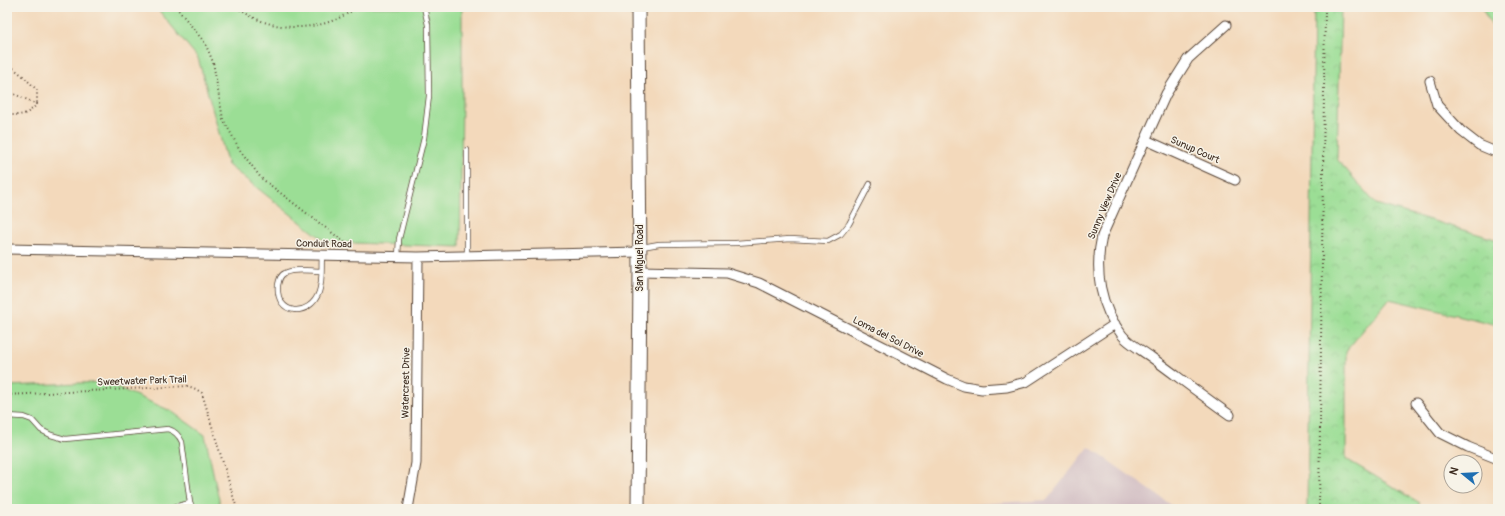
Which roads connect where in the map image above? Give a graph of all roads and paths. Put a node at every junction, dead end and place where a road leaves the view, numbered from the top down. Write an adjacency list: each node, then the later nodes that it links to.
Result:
1 (176, 7): 18 (path)
2 (237, 7): 3 (path)
3 (358, 7)
4 (424, 7): 23 (lane)
5 (638, 7): 20 (street, San Miguel Road)
6 (1325, 7): 39 (path)
7 (1226, 25): 13 (street, Sunny View Drive)
8 (7, 63): 11 (path)
9 (1430, 81): 15 (street)
10 (7, 91): 11 (path)
11 (37, 104): 12 (path)
12 (7, 115)
13 (1146, 140): 16 (street, Sunup Court); 27 (street, Sunny View Drive)
14 (467, 150): 22 (lane)
15 (1498, 153)
16 (1235, 180)
17 (870, 184): 20 (lane)
18 (351, 247)
19 (7, 249): 21 (street, Conduit Road)
20 (640, 250): 22 (street, Conduit Road); 26 (street, San Miguel Road)
21 (322, 255): 23 (street, Conduit Road); 25 (lane)
22 (467, 255): 24 (street, Conduit Road)
23 (398, 257): 24 (street, Conduit Road)
24 (418, 257): 37 (street, Watercrest Drive)
25 (321, 271): 25 (lane)
26 (640, 272): 27 (street, Loma del Sol Drive); 38 (street, San Miguel Road)
27 (1115, 324): 30 (street, Sunny View Drive)
28 (7, 395): 36 (path, Sweetwater Park Trail)
29 (1416, 404): 32 (street)
30 (1230, 415)
31 (7, 416): 33 (lane)
32 (1498, 459)
33 (190, 503): 34 (lane); 35 (lane)
34 (166, 509)
35 (192, 509)
36 (237, 509)
37 (408, 509)
38 (638, 509)
39 (1319, 509)

